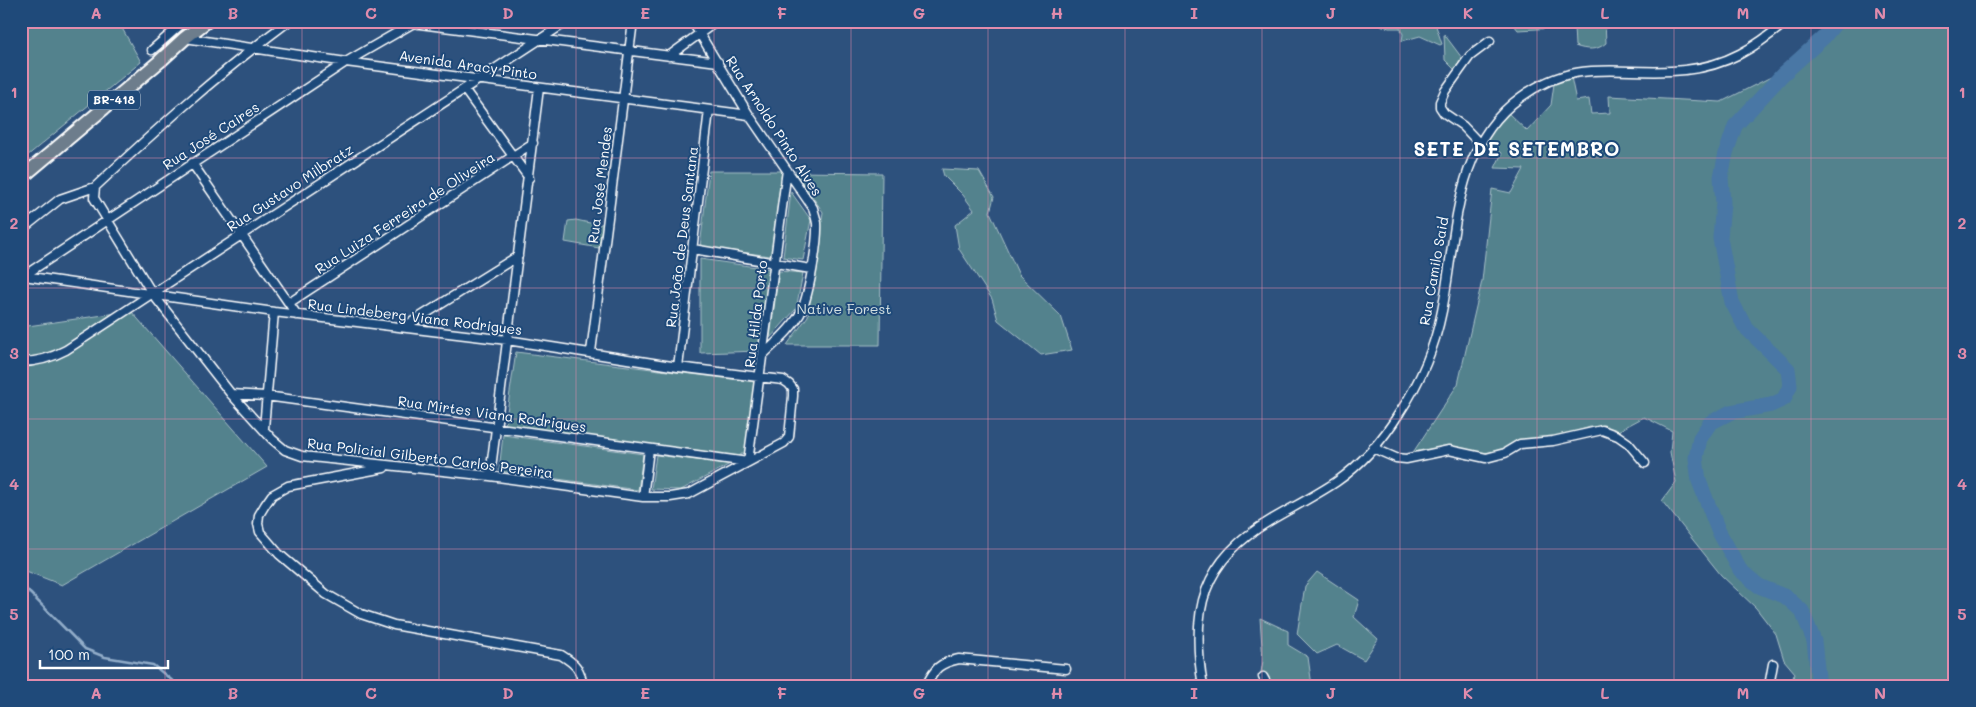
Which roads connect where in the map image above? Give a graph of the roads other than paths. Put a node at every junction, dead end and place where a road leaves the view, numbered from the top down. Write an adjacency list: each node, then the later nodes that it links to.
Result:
1 (186, 21): 16 (street)
2 (207, 21): 12 (main road, BR-418)
3 (290, 21): 15 (street)
4 (396, 21): 10 (street)
5 (568, 21): 13 (street, Rua Gustavo Milbratz)
6 (632, 21): 17 (street, Rua José Mendes)
7 (692, 21): 11 (street, Rua Arnoldo Pinto Alves)
8 (718, 21): 11 (street)
9 (1787, 21): 28 (street, Rua Camilo Said)
10 (416, 22): 13 (street); 19 (street, Rua José Caires)
11 (700, 33): 18 (street); 20 (street, Rua Arnoldo Pinto Alves)
12 (185, 38): 15 (street, Avenida Aracy Pinto); 32 (main road, BR-418)
13 (539, 40): 17 (street); 21 (street, Rua Gustavo Milbratz)
14 (1490, 41): 28 (street)
15 (253, 48): 19 (street, Avenida Aracy Pinto); 34 (street)
16 (152, 50)
17 (629, 51): 18 (street); 24 (street, Rua José Mendes)
18 (668, 56): 20 (street)
19 (346, 62): 21 (street, Avenida Aracy Pinto); 30 (street, Rua José Caires)
20 (718, 62): 26 (street, Rua Arnoldo Pinto Alves)
21 (478, 79): 22 (street, Avenida Aracy Pinto); 23 (street, Rua Gustavo Milbratz)
22 (539, 88): 24 (street, Avenida Aracy Pinto); 27 (street)
23 (464, 89): 29 (street); 37 (street, Rua Gustavo Milbratz)
24 (624, 99): 25 (street, Avenida Aracy Pinto); 49 (street, Rua José Mendes)
25 (709, 110): 26 (street, Avenida Aracy Pinto); 38 (street, Rua João de Deus Santana)
26 (749, 115): 31 (street, Rua Arnoldo Pinto Alves)
27 (533, 143): 29 (street, Rua Luiza Ferreira de Oliveira); 33 (street)
28 (1480, 144): 59 (street, Rua Camilo Said)
29 (514, 156): 33 (street); 44 (street, Rua Luiza Ferreira de Oliveira)
30 (192, 163): 35 (street, Rua José Caires); 37 (street)
31 (787, 170): 40 (street, Rua Hilda Porto); 41 (street, Rua Arnoldo Pinto Alves)
32 (21, 178)
33 (529, 178): 39 (street)
34 (95, 187): 35 (street, Rua Policial Gilberto Carlos Pereira); 36 (street)
35 (107, 219): 42 (street, Rua José Caires); 43 (street, Rua Policial Gilberto Carlos Pereira)
36 (21, 230)
37 (241, 234): 43 (street, Rua Gustavo Milbratz); 44 (street)
38 (693, 249): 40 (street); 52 (street, Rua João de Deus Santana)
39 (518, 256): 47 (street); 48 (street)
40 (775, 262): 41 (street); 50 (street, Rua Hilda Porto)
41 (811, 268): 50 (street)
42 (22, 277): 43 (street, Rua Lindeberg Viana Rodrigues)
43 (152, 293): 45 (street, Rua Lindeberg Viana Rodrigues); 51 (street, Rua Gustavo Milbratz); 54 (street, Rua Policial Gilberto Carlos Pereira)
44 (289, 303): 46 (street)
45 (274, 312): 46 (street, Rua Lindeberg Viana Rodrigues); 55 (street)
46 (297, 315): 47 (street, Rua Lindeberg Viana Rodrigues)
47 (404, 327): 48 (street, Rua Lindeberg Viana Rodrigues)
48 (507, 340): 49 (street, Rua Lindeberg Viana Rodrigues); 56 (street)
49 (591, 352): 52 (street, Rua Lindeberg Viana Rodrigues)
50 (764, 355): 53 (street, Rua Hilda Porto)
51 (21, 362)
52 (678, 367): 53 (street, Rua Lindeberg Viana Rodrigues)
53 (761, 377): 58 (street, Rua Lindeberg Viana Rodrigues); 61 (street, Rua Hilda Porto)
54 (231, 394): 55 (street, Rua Mirtes Viana Rodrigues); 57 (street, Rua Policial Gilberto Carlos Pereira)
55 (266, 396): 56 (street, Rua Mirtes Viana Rodrigues); 57 (street)
56 (496, 426): 60 (street, Rua Mirtes Viana Rodrigues); 64 (street)
57 (264, 428): 63 (street, Rua Policial Gilberto Carlos Pereira)
58 (789, 437): 61 (street, Rua Policial Gilberto Carlos Pereira)
59 (1373, 448): 62 (street); 71 (street, Rua Camilo Said)
60 (649, 449): 61 (street, Rua Mirtes Viana Rodrigues); 65 (street)
61 (748, 462): 65 (street, Rua Policial Gilberto Carlos Pereira)
62 (1645, 463)
63 (392, 466): 64 (street, Rua Policial Gilberto Carlos Pereira); 69 (street)
64 (490, 476): 65 (street, Rua Policial Gilberto Carlos Pereira)
65 (643, 497)
66 (1773, 664): 73 (street)
67 (1066, 669): 70 (street)
68 (1263, 677): 72 (street)
69 (582, 686)
70 (926, 686)
71 (1203, 686)
72 (1268, 686)
73 (1769, 686)

